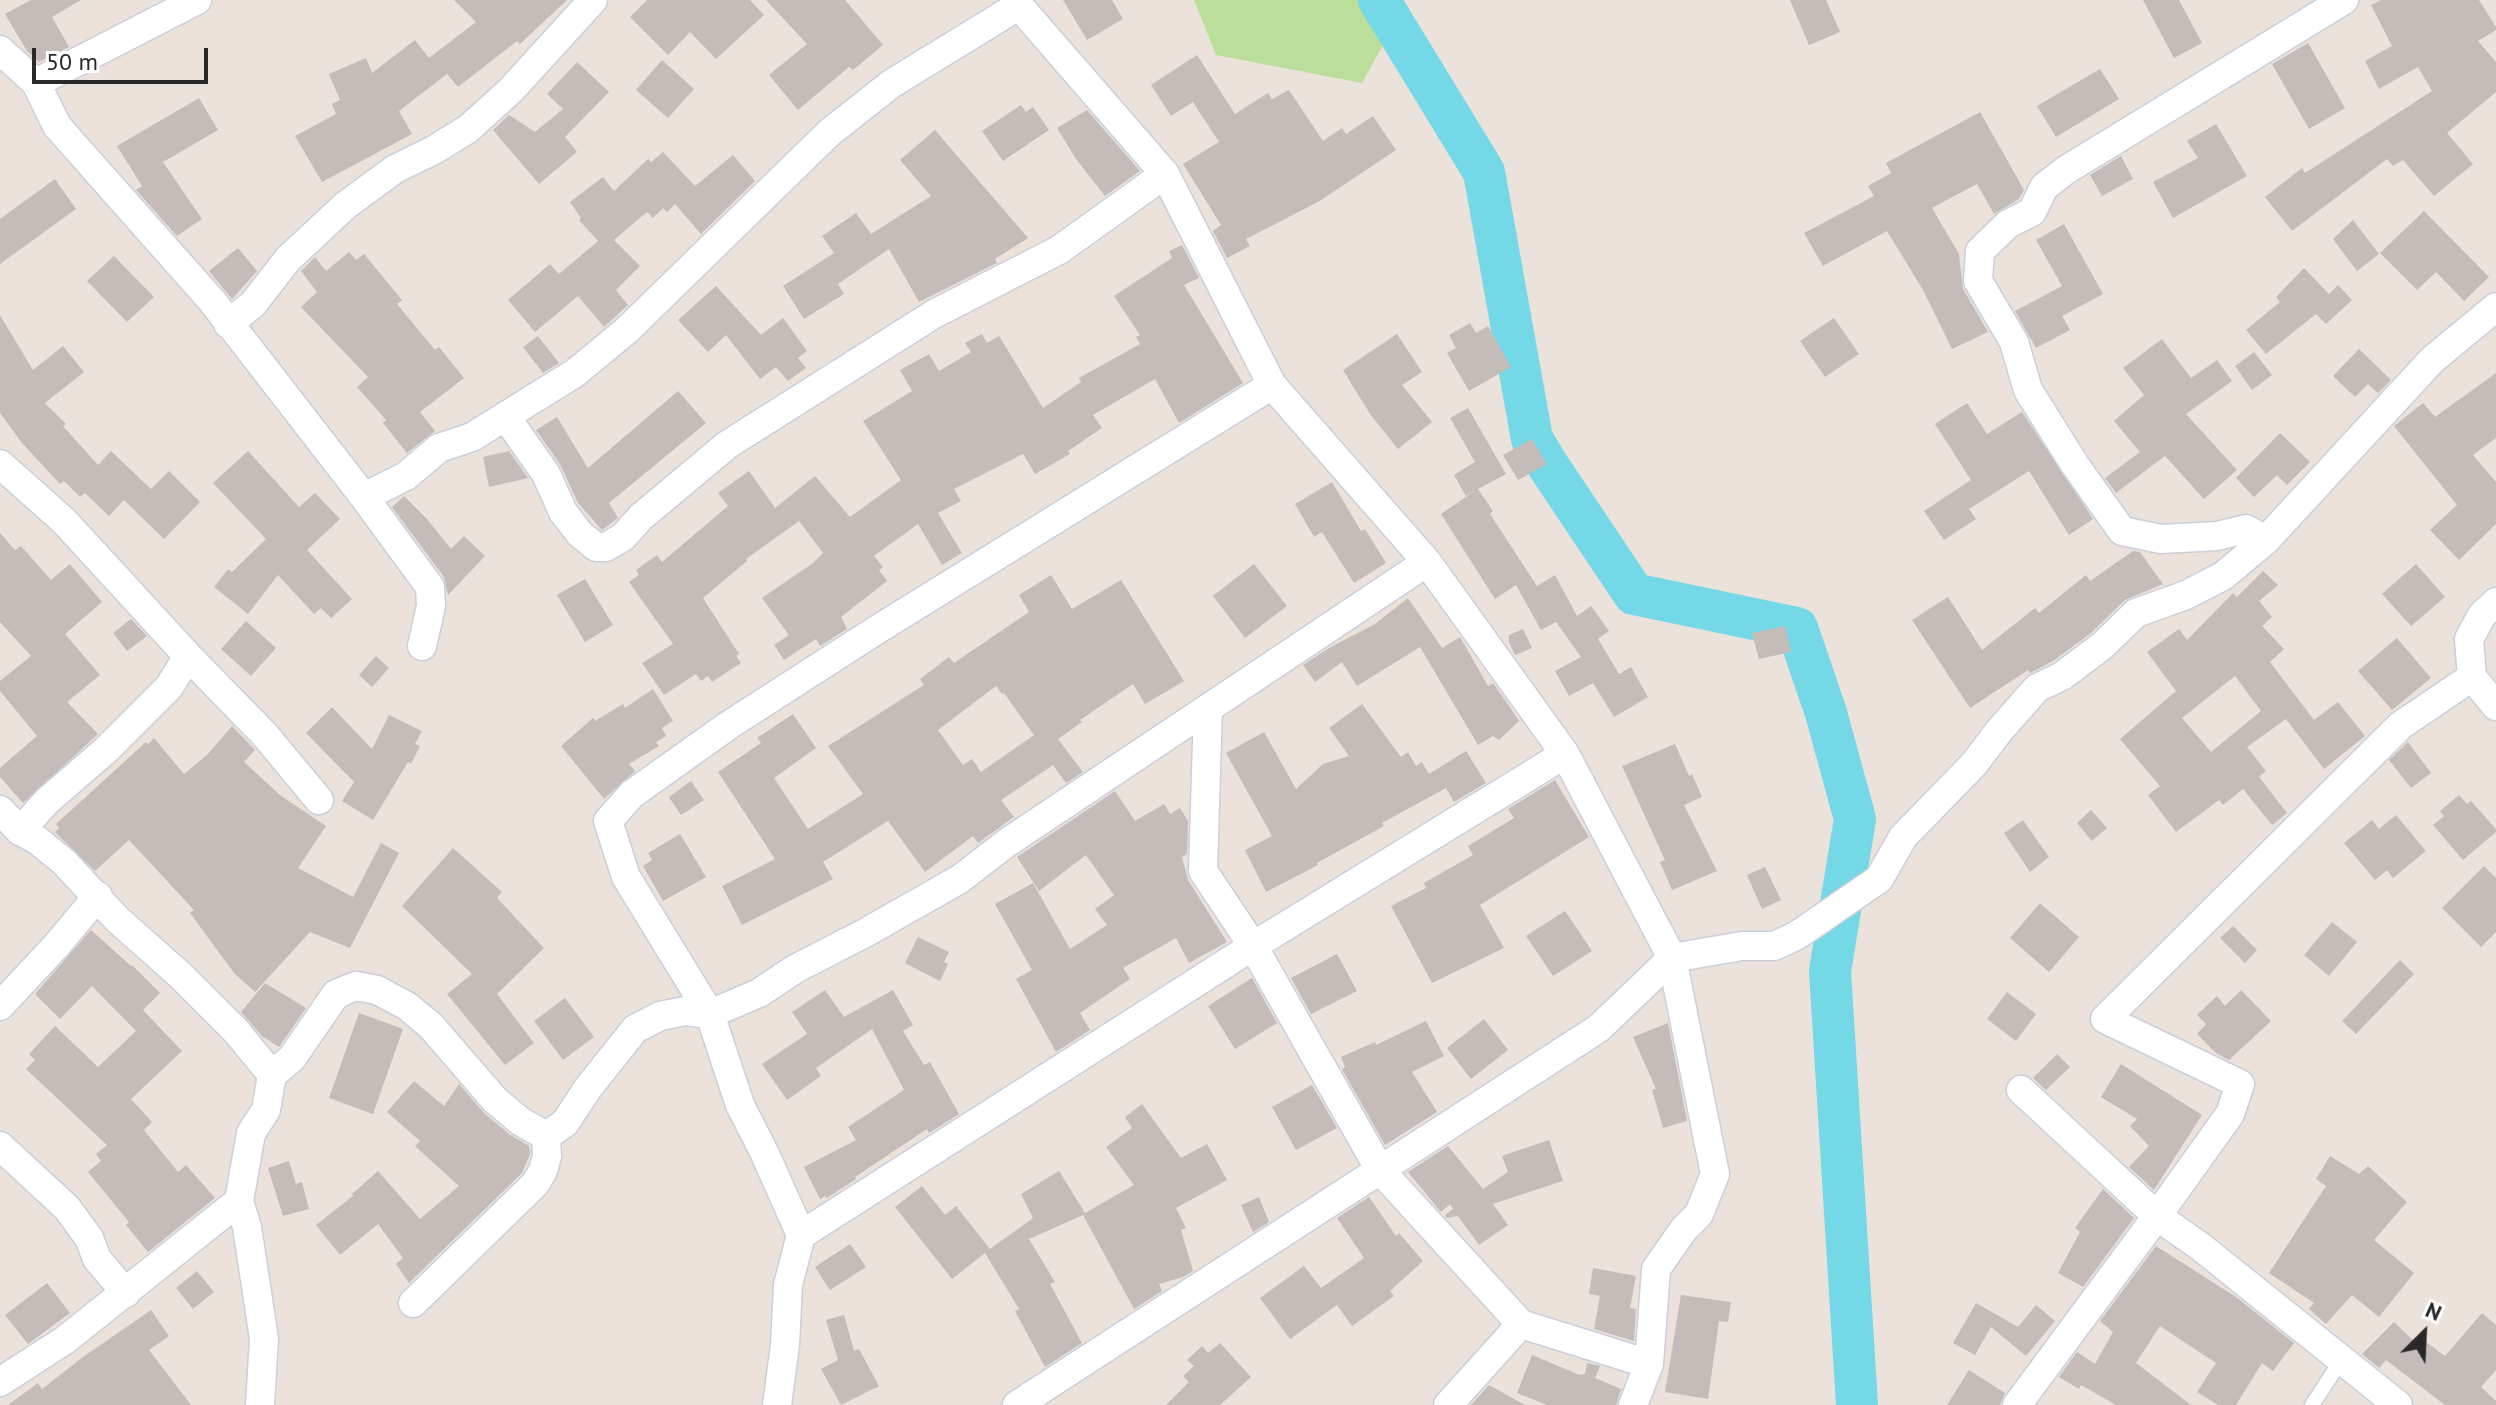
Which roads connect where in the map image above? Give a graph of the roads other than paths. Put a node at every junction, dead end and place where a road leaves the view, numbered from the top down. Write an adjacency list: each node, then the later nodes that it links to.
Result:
1 (197, 0): 6 (street)
2 (593, 0): 9 (street)
3 (2344, 0): 14 (street)
4 (1016, 3): 7 (street); 11 (street)
5 (0, 50): 6 (street)
6 (36, 83): 9 (street)
7 (1165, 174): 10 (street); 11 (street)
8 (2496, 307): 14 (street)
9 (228, 324): 13 (street)
10 (1272, 385): 15 (street); 30 (street)
11 (506, 417): 13 (street)
12 (0, 464): 18 (street)
13 (364, 497): 17 (street)
14 (2266, 540): 28 (street)
15 (1427, 562): 21 (street); 22 (street)
16 (2496, 602): 19 (street)
17 (422, 646)
18 (188, 656): 23 (street); 25 (street)
19 (2472, 677): 20 (street); 37 (street)
20 (2496, 706)
21 (1208, 708): 27 (street); 30 (street)
22 (1565, 754): 27 (street); 28 (street)
23 (319, 800)
24 (0, 810): 25 (street)
25 (20, 831): 26 (street)
26 (98, 896): 29 (street); 31 (street)
27 (1253, 946): 35 (street); 38 (street)
28 (1672, 958): 35 (street); 43 (street)
29 (0, 1006)
30 (710, 1014): 33 (street); 38 (street)
31 (272, 1075): 33 (street); 36 (street)
32 (2021, 1090): 37 (street)
33 (546, 1136): 40 (street)
34 (0, 1146): 39 (street)
35 (1380, 1170): 41 (street); 47 (street)
36 (239, 1201): 39 (street); 45 (street)
37 (2157, 1216): 42 (street); 50 (street)
38 (801, 1235): 46 (street)
39 (126, 1293): 44 (street)
40 (413, 1303)
41 (1521, 1324): 43 (street); 48 (street)
42 (2342, 1359): 51 (lane); 52 (street)
43 (1649, 1364): 49 (street)
44 (0, 1382)
45 (260, 1405)
46 (777, 1405)
47 (1017, 1405)
48 (1448, 1405)
49 (1633, 1405)
50 (2017, 1405)
51 (2312, 1405)
52 (2398, 1405)

